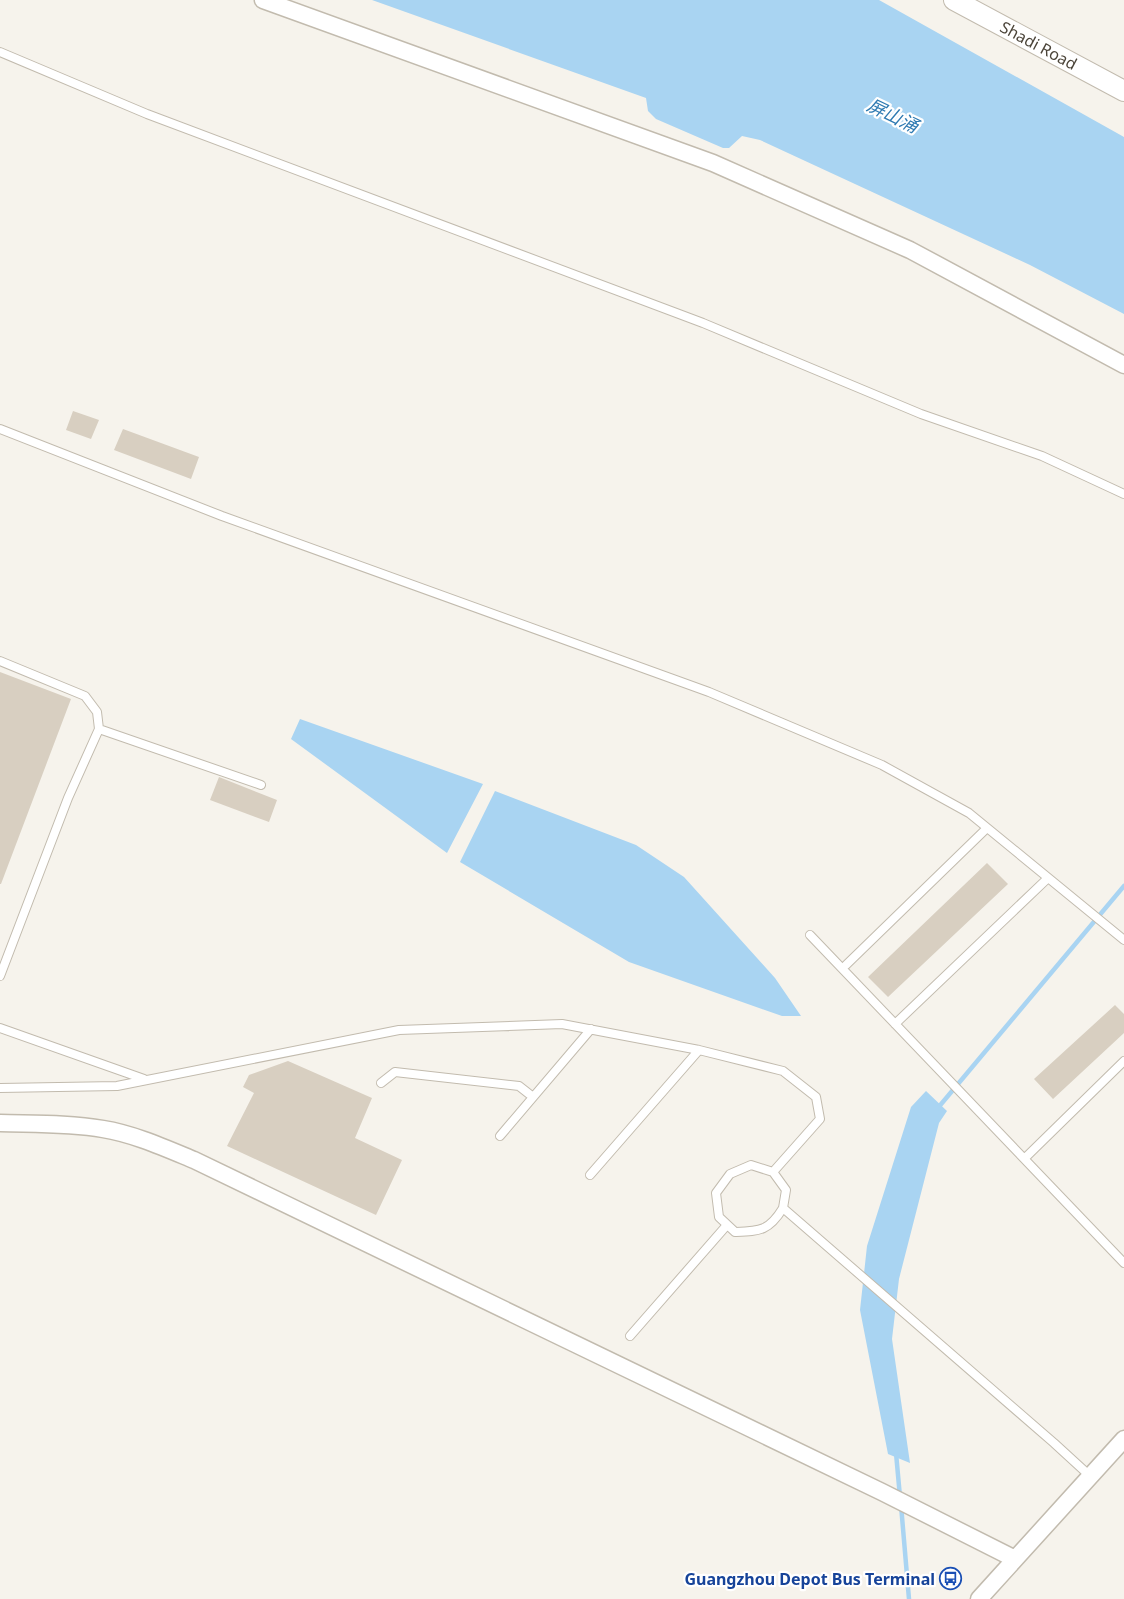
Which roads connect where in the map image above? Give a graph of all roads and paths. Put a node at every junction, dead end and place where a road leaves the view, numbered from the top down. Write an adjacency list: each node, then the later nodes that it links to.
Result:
1 (263, 0): 5 (street)
2 (954, 0): 4 (street, Shadi Road)
3 (0, 52): 7 (lane)
4 (1124, 91)
5 (1124, 365)
6 (0, 429): 11 (lane)
7 (1124, 494)
8 (0, 662): 9 (lane)
9 (99, 729): 10 (lane); 16 (lane)
10 (261, 785)
11 (987, 828): 12 (lane); 15 (lane)
12 (1048, 878): 14 (lane); 17 (lane)
13 (810, 935): 17 (lane)
14 (1124, 940)
15 (846, 964)
16 (0, 976)
17 (895, 1024): 28 (lane)
18 (0, 1028): 22 (lane)
19 (591, 1029): 20 (lane); 22 (lane); 25 (lane)
20 (699, 1050): 29 (lane); 30 (lane)
21 (1124, 1060): 28 (lane)
22 (146, 1080): 24 (lane)
23 (381, 1083): 25 (lane)
24 (0, 1088)
25 (533, 1097): 27 (lane)
26 (0, 1123): 37 (street)
27 (500, 1136)
28 (1025, 1158): 33 (lane)
29 (773, 1172): 31 (lane); 32 (lane)
30 (590, 1175)
31 (783, 1208): 32 (lane); 36 (lane)
32 (727, 1225): 34 (lane)
33 (1124, 1262)
34 (630, 1336)
35 (1124, 1439): 36 (street)
36 (1090, 1476): 37 (street)
37 (1015, 1559): 38 (street)
38 (978, 1599)

